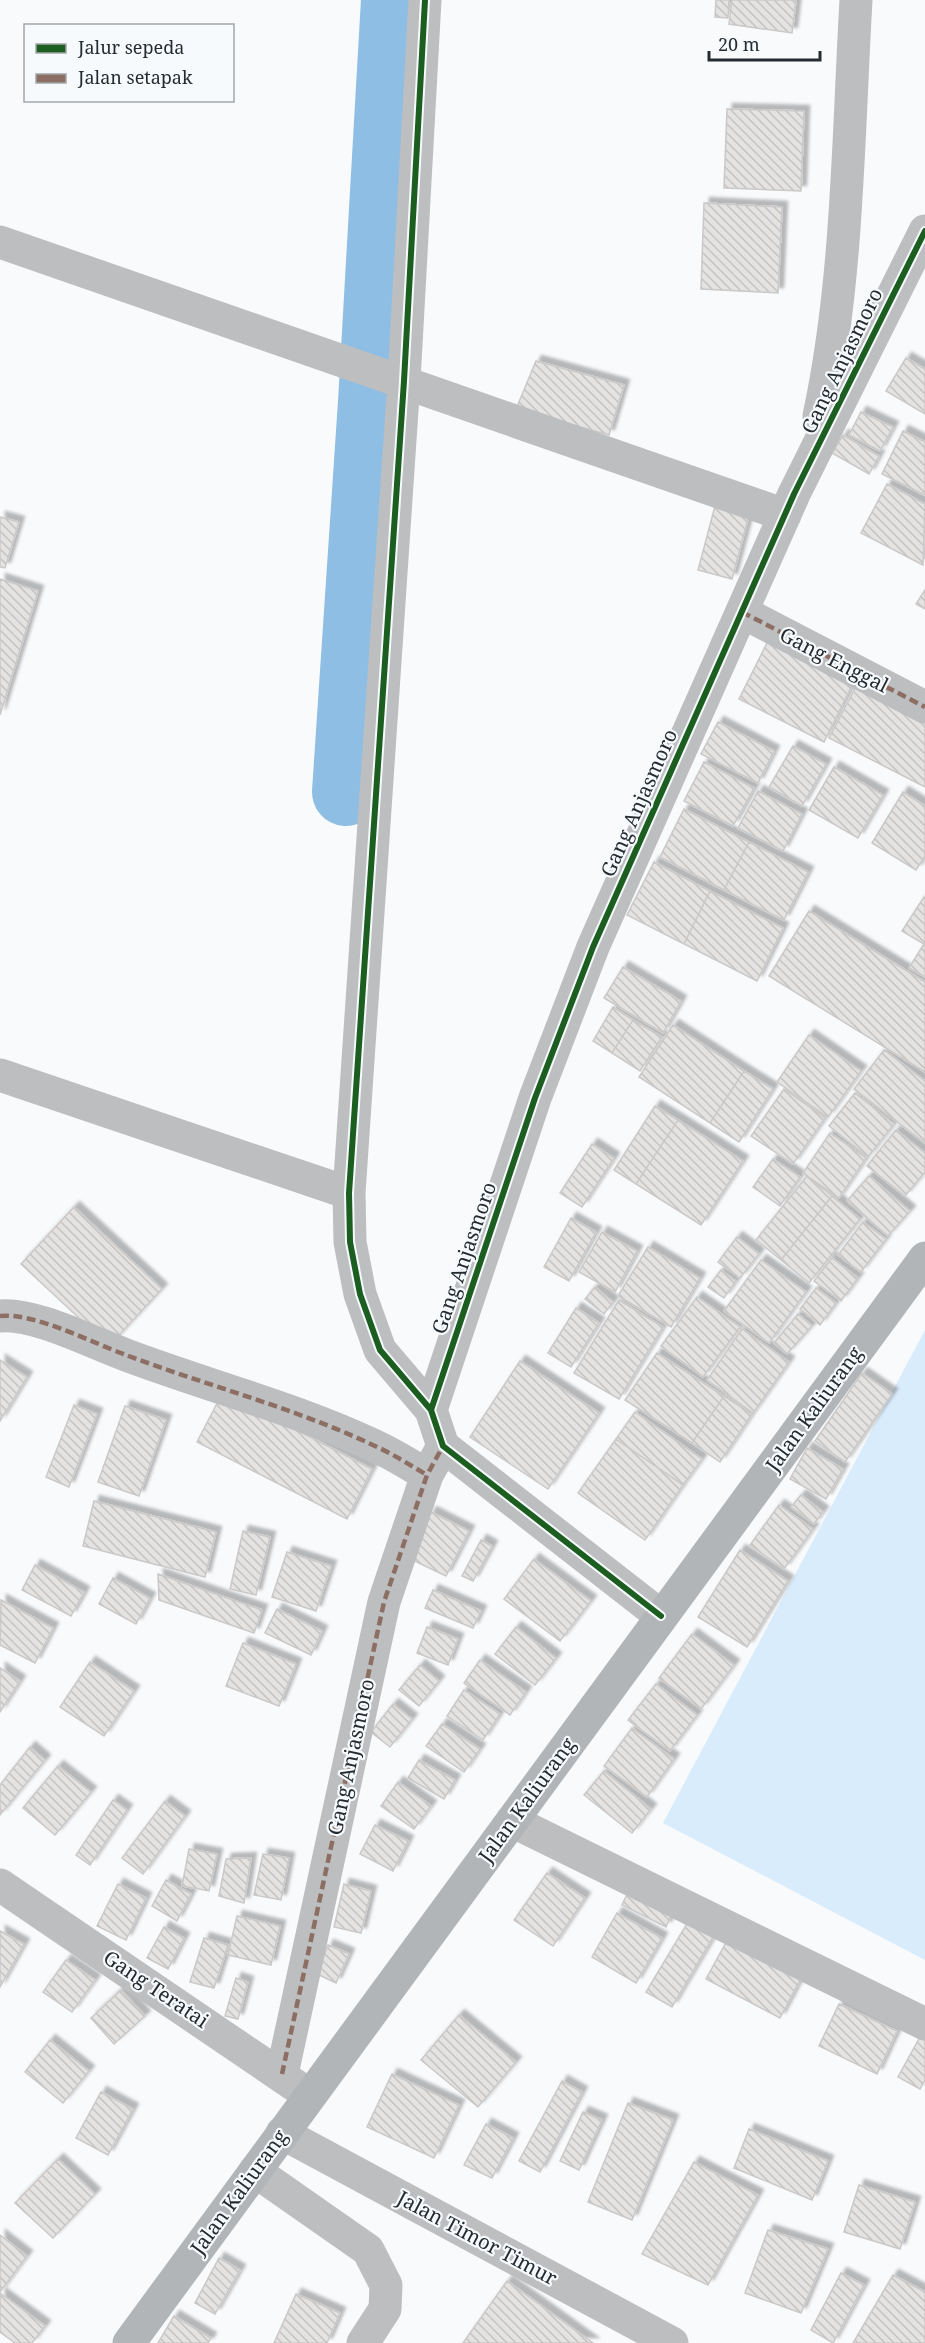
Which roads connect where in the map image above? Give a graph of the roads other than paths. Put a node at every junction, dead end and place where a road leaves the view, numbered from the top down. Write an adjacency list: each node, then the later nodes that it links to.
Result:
1 (425, 0): 5 (street)
2 (856, 0): 6 (street)
3 (925, 231): 6 (street, Gang Anjasmoro)
4 (0, 242): 5 (street)
5 (398, 379): 7 (street); 11 (street)
6 (809, 463): 7 (street, Gang Anjasmoro)
7 (785, 515): 8 (street, Gang Anjasmoro)
8 (742, 612): 9 (street, Gang Enggal); 14 (street, Gang Anjasmoro)
9 (925, 707)
10 (0, 1075): 11 (street)
11 (349, 1193): 14 (street)
12 (920, 1274): 17 (main road, Jalan Kaliurang)
13 (0, 1316): 16 (street)
14 (431, 1410): 15 (street)
15 (443, 1446): 16 (street, Gang Anjasmoro); 17 (street)
16 (428, 1475): 21 (street, Gang Anjasmoro)
17 (662, 1617): 18 (main road, Jalan Kaliurang)
18 (512, 1821): 20 (street); 22 (main road, Jalan Kaliurang)
19 (0, 1885): 21 (street, Gang Teratai)
20 (925, 2024)
21 (282, 2074): 22 (street, Gang Teratai)
22 (309, 2097): 23 (main road, Jalan Kaliurang)
23 (282, 2133): 24 (main road, Jalan Kaliurang); 27 (street, Jalan Timor Timur)
24 (255, 2171): 25 (main road, Jalan Kaliurang); 26 (street)
25 (129, 2343)
26 (363, 2343)
27 (672, 2343)

